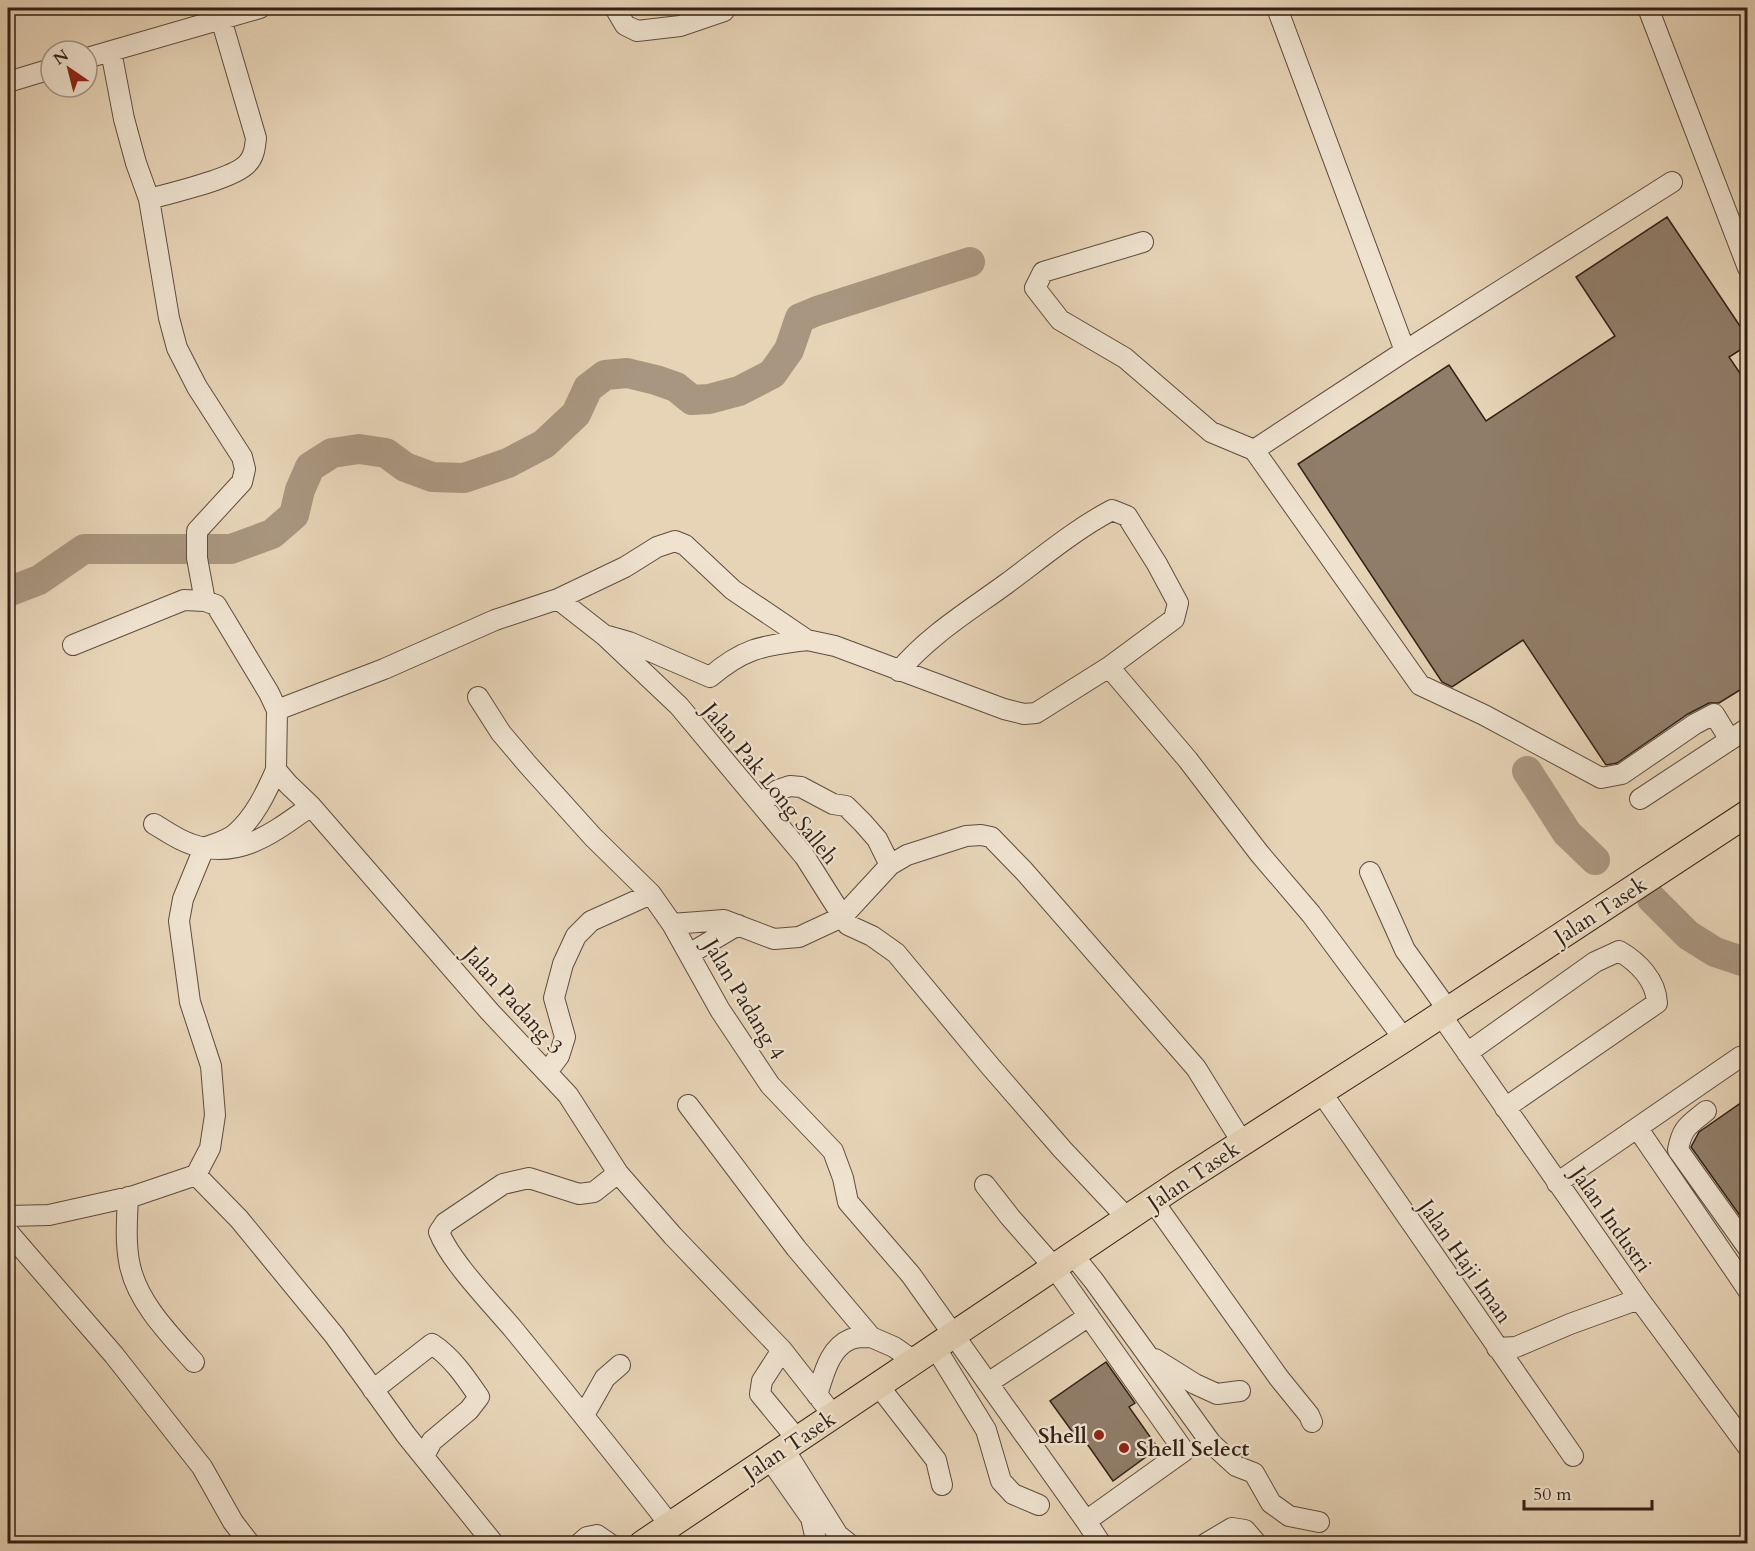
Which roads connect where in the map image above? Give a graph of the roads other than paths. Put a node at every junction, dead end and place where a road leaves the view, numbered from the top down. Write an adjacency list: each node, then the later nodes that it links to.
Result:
1 (260, 8): 6 (street)
2 (615, 8): 5 (street)
3 (1277, 8): 15 (street)
4 (1648, 8): 14 (street)
5 (725, 9)
6 (212, 16): 7 (street); 12 (street)
7 (111, 51): 8 (street); 12 (street)
8 (99, 54)
9 (39, 73): 10 (street)
10 (8, 82)
11 (1672, 182): 15 (street)
12 (149, 199): 18 (street)
13 (1143, 242): 16 (street)
14 (1748, 268)
15 (1405, 351): 16 (street)
16 (1254, 450): 27 (street)
17 (558, 599): 19 (street, Jalan Pak Long Salleh); 20 (street); 25 (street)
18 (205, 601): 21 (street); 25 (street)
19 (604, 635): 20 (street); 30 (street, Jalan Pak Long Salleh)
20 (807, 640): 23 (street)
21 (73, 645)
22 (1109, 668): 23 (street); 23 (street); 43 (street)
23 (899, 671)
24 (478, 697): 37 (street, Jalan Padang 4)
25 (277, 710): 28 (street)
26 (1748, 728): 27 (street)
27 (1730, 740): 29 (street)
28 (276, 770): 31 (street, Jalan Padang 3); 34 (street)
29 (1640, 800)
30 (761, 803): 35 (street); 38 (street, Jalan Pak Long Salleh)
31 (311, 806): 34 (street); 46 (street, Jalan Padang 3)
32 (1748, 813): 42 (main road, Jalan Tasek)
33 (154, 824): 34 (street)
34 (204, 848): 54 (street)
35 (890, 865): 38 (street); 52 (street)
36 (1370, 872): 42 (street, Jalan Industri)
37 (651, 894): 39 (street, Jalan Padang 4); 46 (street)
38 (842, 917): 40 (street); 60 (street, Jalan Pak Long Salleh)
39 (672, 924): 40 (street); 41 (street, Jalan Padang 4)
40 (738, 925): 41 (street)
41 (689, 954): 70 (street, Jalan Padang 4)
42 (1444, 1012): 43 (main road, Jalan Tasek); 44 (street, Jalan Industri)
43 (1404, 1039): 47 (main road, Jalan Tasek)
44 (1467, 1053): 49 (street, Jalan Industri); 49 (street)
45 (1744, 1056): 51 (street)
46 (547, 1072): 53 (street, Jalan Padang 3)
47 (1321, 1092): 52 (main road, Jalan Tasek); 71 (street, Jalan Haji Iman)
48 (688, 1105): 69 (street)
49 (1505, 1108): 55 (street, Jalan Industri)
50 (1706, 1111): 62 (street)
51 (1638, 1129): 55 (street); 65 (street)
52 (1242, 1142): 58 (main road, Jalan Tasek)
53 (618, 1173): 72 (street, Jalan Padang 3); 81 (street)
54 (196, 1175): 57 (street); 78 (street)
55 (1557, 1183): 67 (street, Jalan Industri)
56 (985, 1185): 64 (street)
57 (128, 1197): 59 (street); 74 (street)
58 (1153, 1201): 60 (main road, Jalan Tasek); 83 (street)
59 (8, 1216)
60 (1128, 1218): 64 (main road, Jalan Tasek)
61 (8, 1232): 93 (street)
62 (1748, 1248)
63 (1748, 1254): 65 (street)
64 (1063, 1261): 68 (street); 70 (main road, Jalan Tasek); 73 (street)
65 (1731, 1267): 66 (street)
66 (1748, 1290)
67 (1639, 1299): 71 (street); 84 (street, Jalan Industri)
68 (1089, 1316): 76 (street); 90 (street)
69 (871, 1337): 70 (street); 80 (street)
70 (934, 1348): 76 (street); 77 (main road, Jalan Tasek); 89 (street)
71 (1497, 1348): 87 (street, Jalan Haji Iman)
72 (782, 1350): 80 (street, Jalan Padang 3); 85 (street)
73 (1145, 1353): 79 (street); 91 (street)
74 (194, 1362)
75 (620, 1365): 81 (street)
76 (988, 1383): 90 (street)
77 (879, 1385): 82 (main road, Jalan Tasek); 88 (street)
78 (373, 1390): 86 (street); 86 (street)
79 (1240, 1390)
80 (817, 1395): 82 (street, Jalan Padang 3)
81 (584, 1415): 92 (street)
82 (833, 1415): 85 (main road, Jalan Tasek)
83 (1312, 1422)
84 (1748, 1447)
85 (783, 1449): 92 (main road, Jalan Tasek); 97 (street); 98 (street)
86 (424, 1456): 94 (street)
87 (1573, 1456)
88 (942, 1485)
89 (1039, 1505)
90 (1086, 1521): 99 (street)
91 (1319, 1522)
92 (655, 1537)
93 (250, 1544)
94 (494, 1544)
95 (579, 1544): 96 (street)
96 (610, 1544)
97 (817, 1544)
98 (849, 1544)
99 (1101, 1544)
100 (1205, 1544): 101 (street)
101 (1257, 1544)

